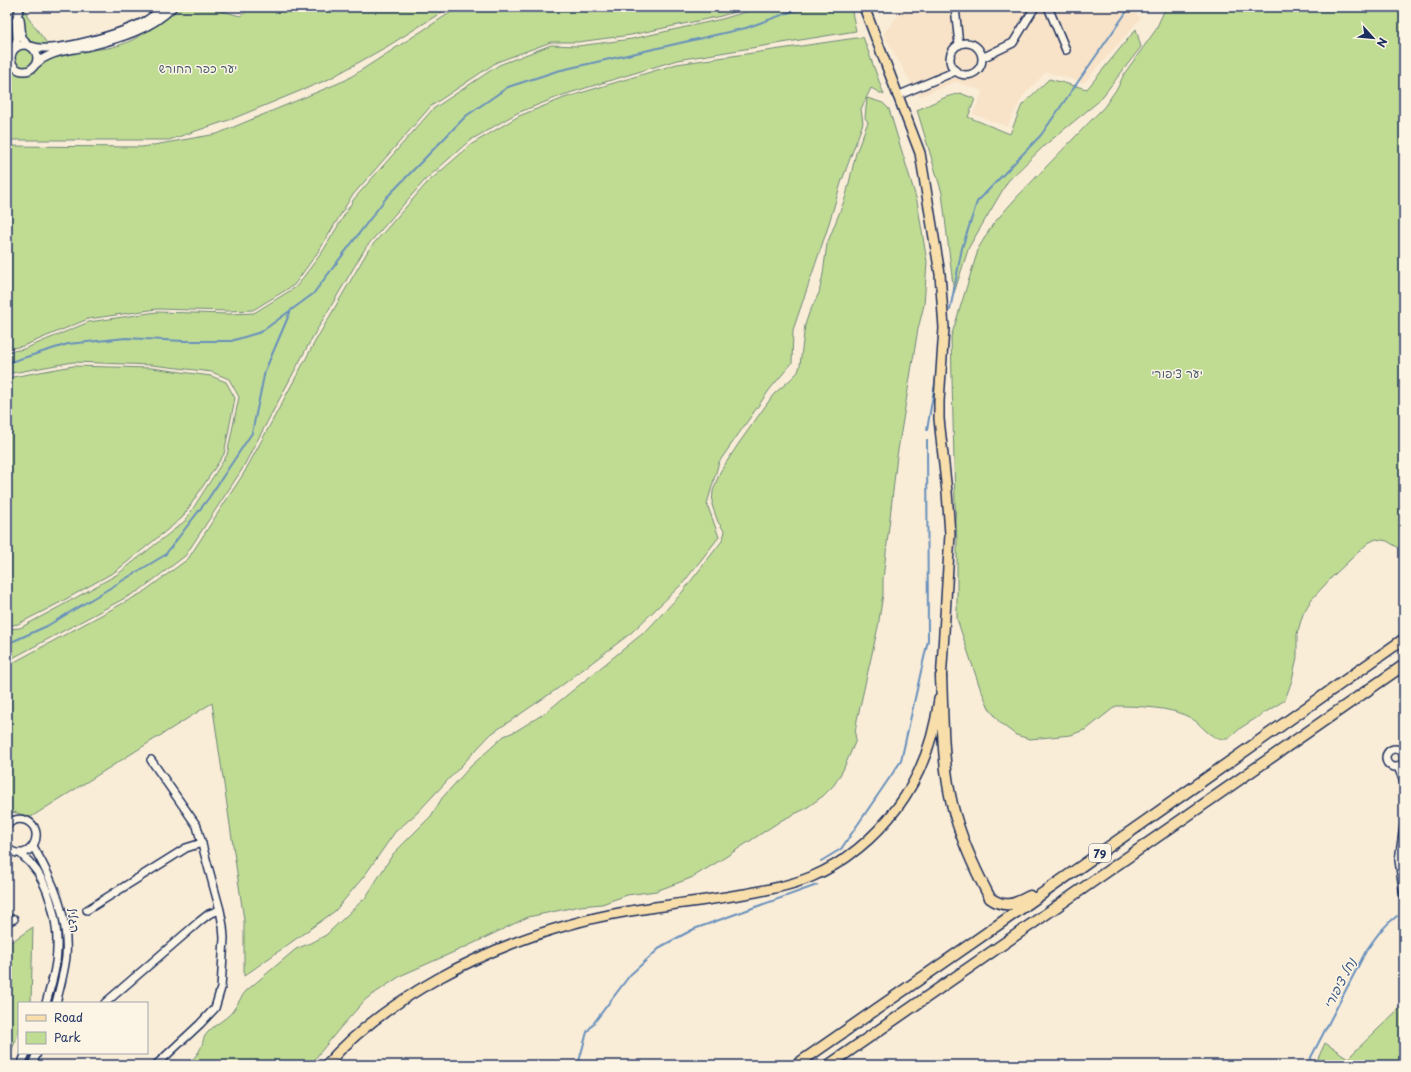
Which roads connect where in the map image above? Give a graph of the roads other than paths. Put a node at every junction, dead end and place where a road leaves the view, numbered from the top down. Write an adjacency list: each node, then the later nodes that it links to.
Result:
1 (21, 7): 9 (street); 11 (street)
2 (164, 7): 9 (street)
3 (173, 7): 13 (street)
4 (864, 7): 17 (main road)
5 (955, 7): 8 (street)
6 (1035, 7): 12 (street)
7 (1048, 7): 10 (street)
8 (959, 45): 12 (street); 16 (street)
9 (29, 46): 11 (street); 13 (street)
10 (1066, 50)
11 (11, 55): 14 (street)
12 (982, 58): 16 (street)
13 (36, 65): 14 (street)
14 (19, 70): 15 (street)
15 (7, 71)
16 (956, 71): 17 (street)
17 (897, 96): 20 (main road)
18 (1404, 639): 27 (highway, 79)
19 (1404, 666): 46 (highway, 79)
20 (942, 676): 27 (highway); 44 (main road)
21 (151, 760): 26 (street)
22 (1398, 767): 23 (street)
23 (1404, 782)
24 (7, 825): 28 (street)
25 (1404, 826): 31 (street)
26 (202, 843): 32 (street); 33 (street)
27 (1113, 844): 45 (highway, 79)
28 (33, 846): 30 (street); 37 (street, הגליל)
29 (7, 849): 30 (street)
30 (20, 853): 36 (street, הגליל)
31 (1404, 896)
32 (87, 910)
33 (220, 910): 38 (street); 43 (street)
34 (14, 919): 35 (street)
35 (7, 922)
36 (46, 1002)
37 (56, 1002)
38 (106, 1002)
39 (26, 1054): 41 (street)
40 (37, 1054): 42 (street)
41 (21, 1065)
42 (32, 1065)
43 (156, 1065)
44 (326, 1065)
45 (796, 1065)
46 (829, 1065)

